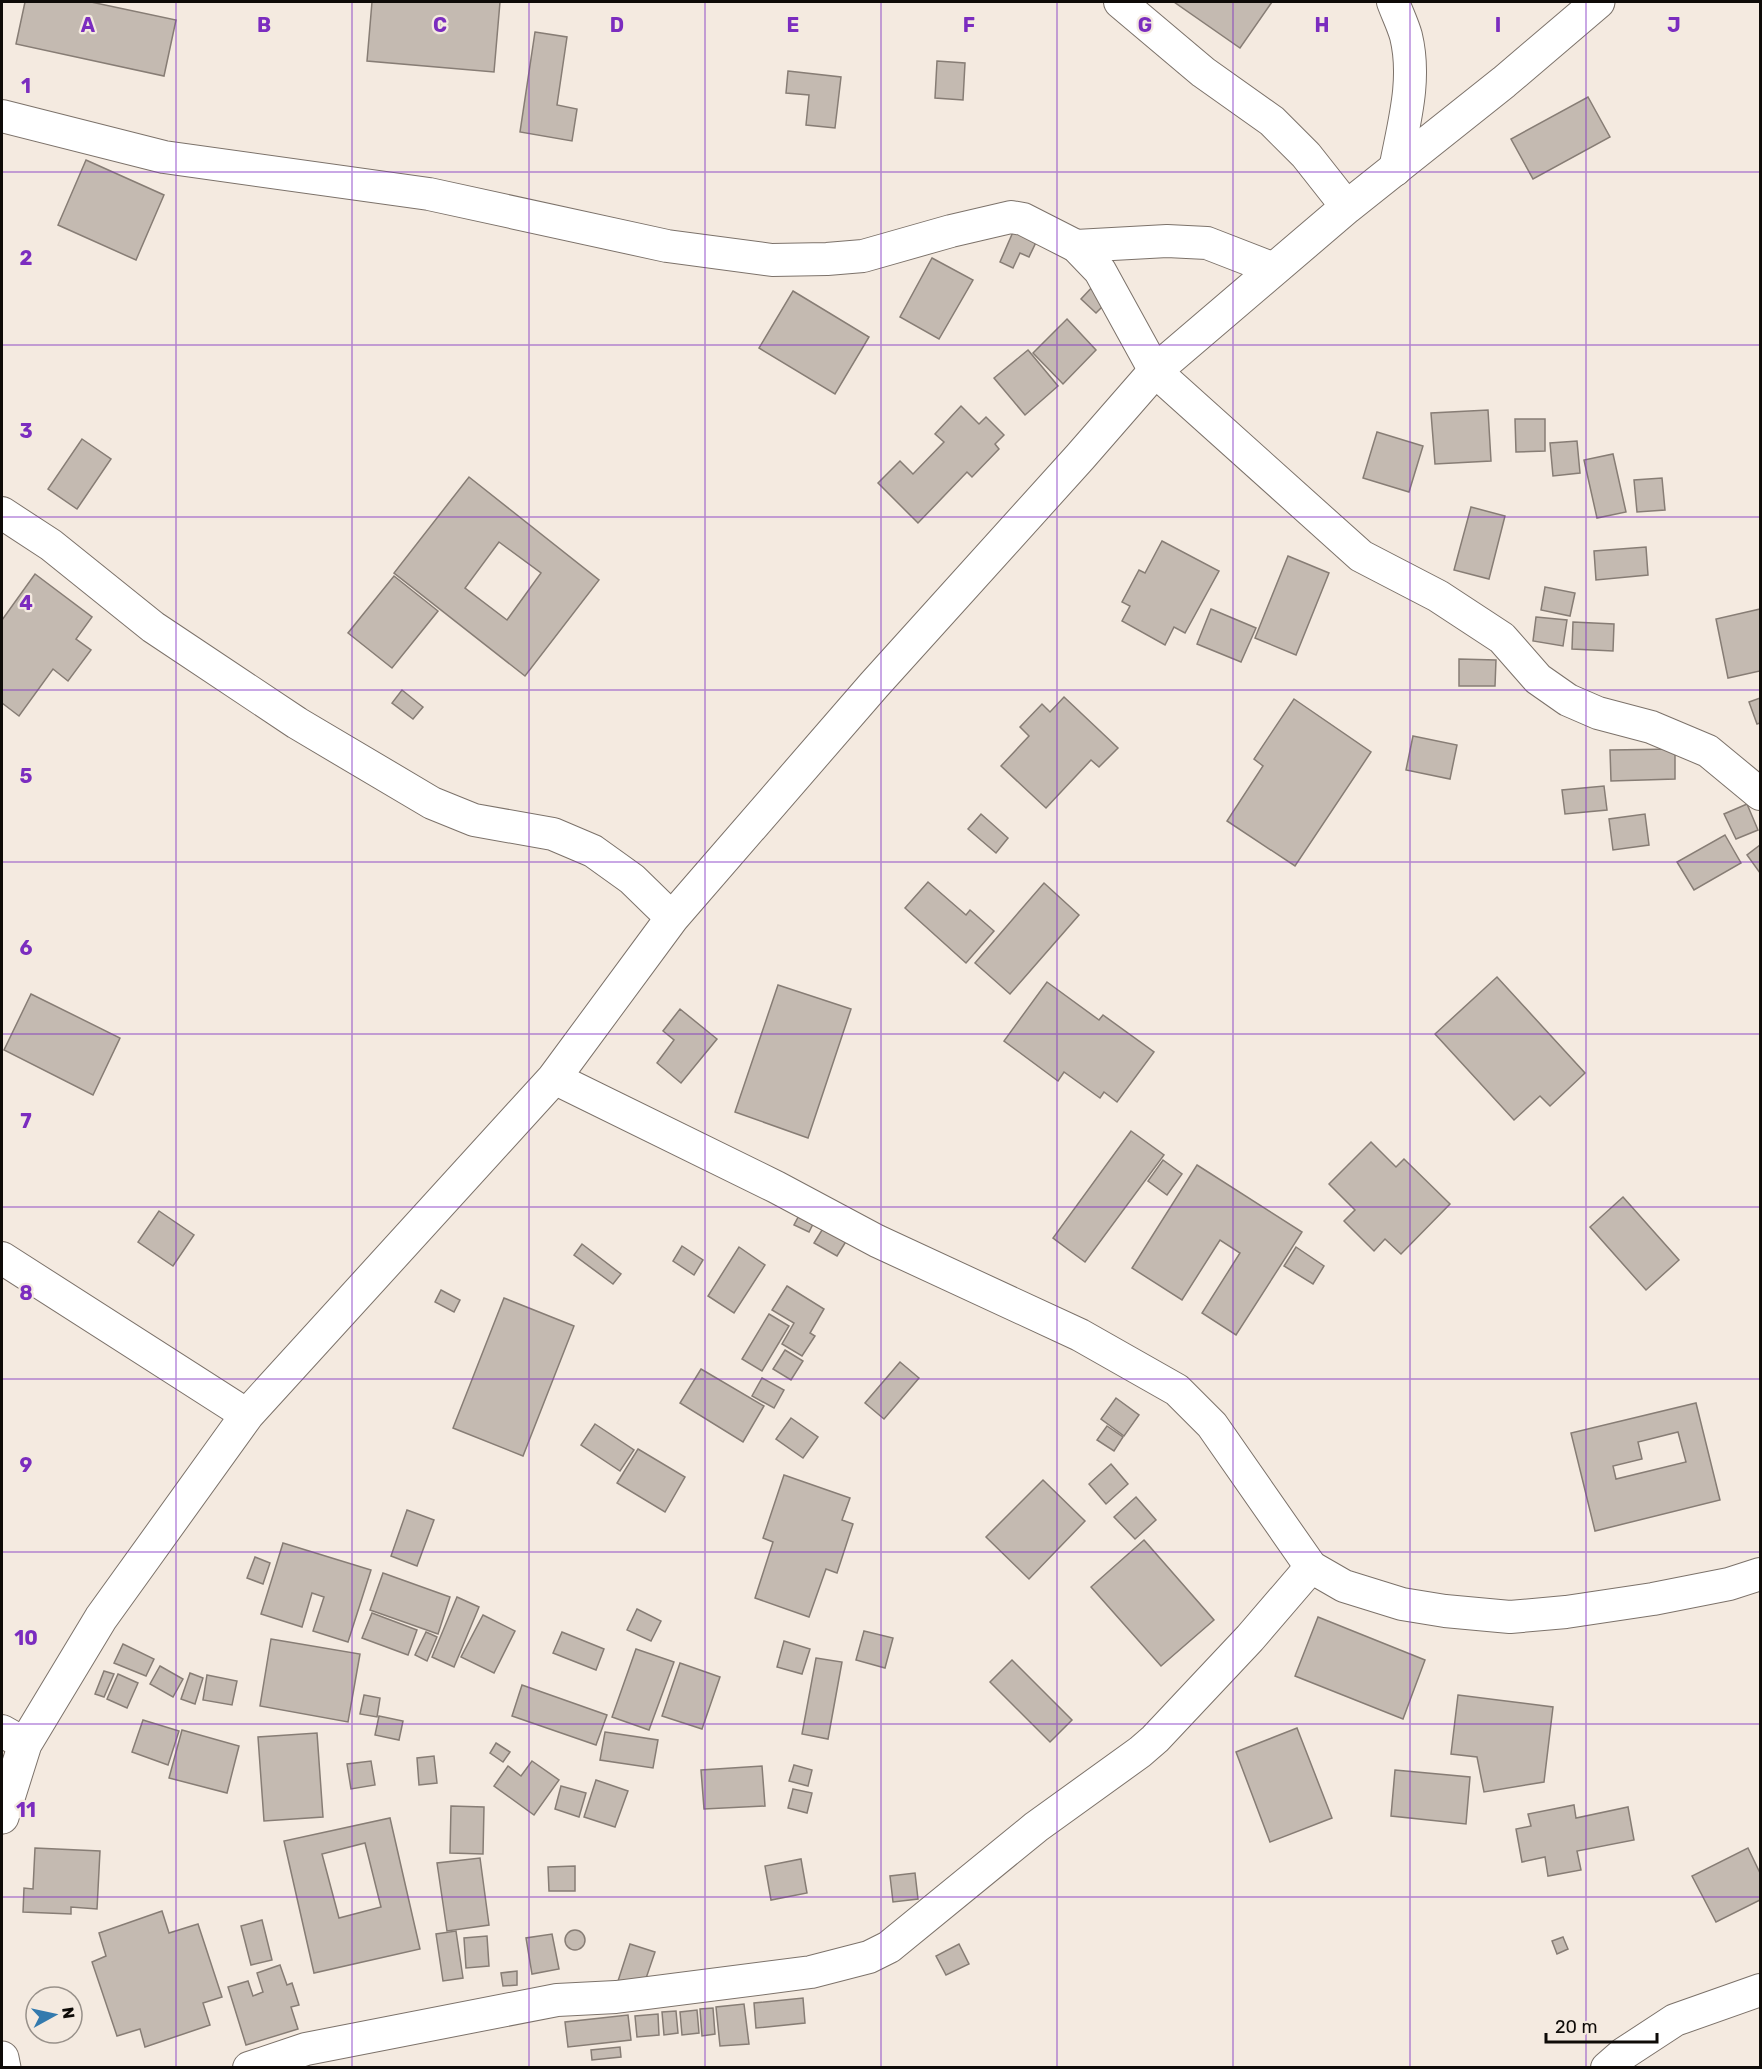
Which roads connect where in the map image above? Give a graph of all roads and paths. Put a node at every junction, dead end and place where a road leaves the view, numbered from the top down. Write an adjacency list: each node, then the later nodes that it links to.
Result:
1 (1120, 2): 6 (street)
2 (1393, 2): 5 (street)
3 (1598, 2): 5 (street)
4 (2, 116): 7 (street)
5 (1395, 170): 6 (street)
6 (1347, 207): 8 (street)
7 (1076, 246): 8 (street); 9 (street)
8 (1274, 269): 9 (street)
9 (1155, 371): 11 (street); 12 (street)
10 (2, 513): 12 (street)
11 (1761, 794)
12 (672, 918): 13 (street)
13 (554, 1078): 15 (street); 16 (street)
14 (2, 1258): 15 (street)
15 (247, 1415): 18 (street)
16 (1311, 1567): 17 (street); 23 (street)
17 (1761, 1574)
18 (13, 1737): 19 (street)
19 (2, 1817)
20 (1761, 1990): 24 (street)
21 (2, 2058): 22 (street)
22 (4, 2067)
23 (249, 2067)
24 (1606, 2067)

